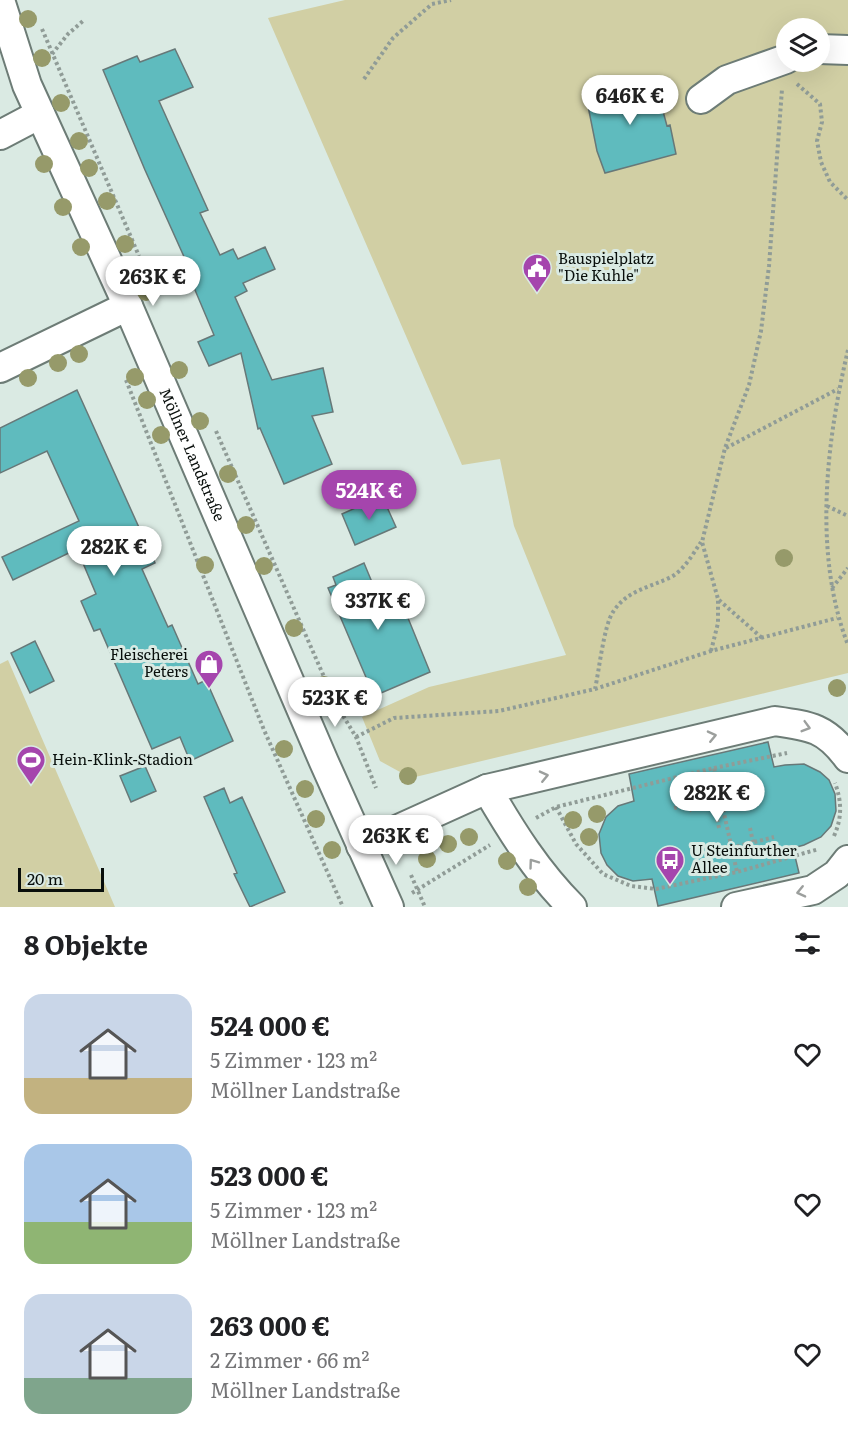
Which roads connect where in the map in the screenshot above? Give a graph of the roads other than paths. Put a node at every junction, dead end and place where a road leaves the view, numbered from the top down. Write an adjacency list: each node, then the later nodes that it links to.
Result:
1 (0, 0): 6 (street, Möllner Landstraße)
2 (830, 49): 3 (street)
3 (848, 50)
4 (788, 75): 5 (street)
5 (701, 99)
6 (37, 108): 7 (street); 8 (street); 9 (street, Möllner Landstraße)
7 (0, 118)
8 (0, 135)
9 (128, 306): 10 (street); 13 (street, Möllner Landstraße)
10 (0, 368)
11 (840, 766): 12 (street, one-way to 11)
12 (487, 789): 13 (street); 16 (street, one-way to 12)
13 (361, 846): 15 (street, Möllner Landstraße)
14 (848, 860): 17 (street, one-way to 17)
15 (389, 907)
16 (572, 907)
17 (736, 907)

